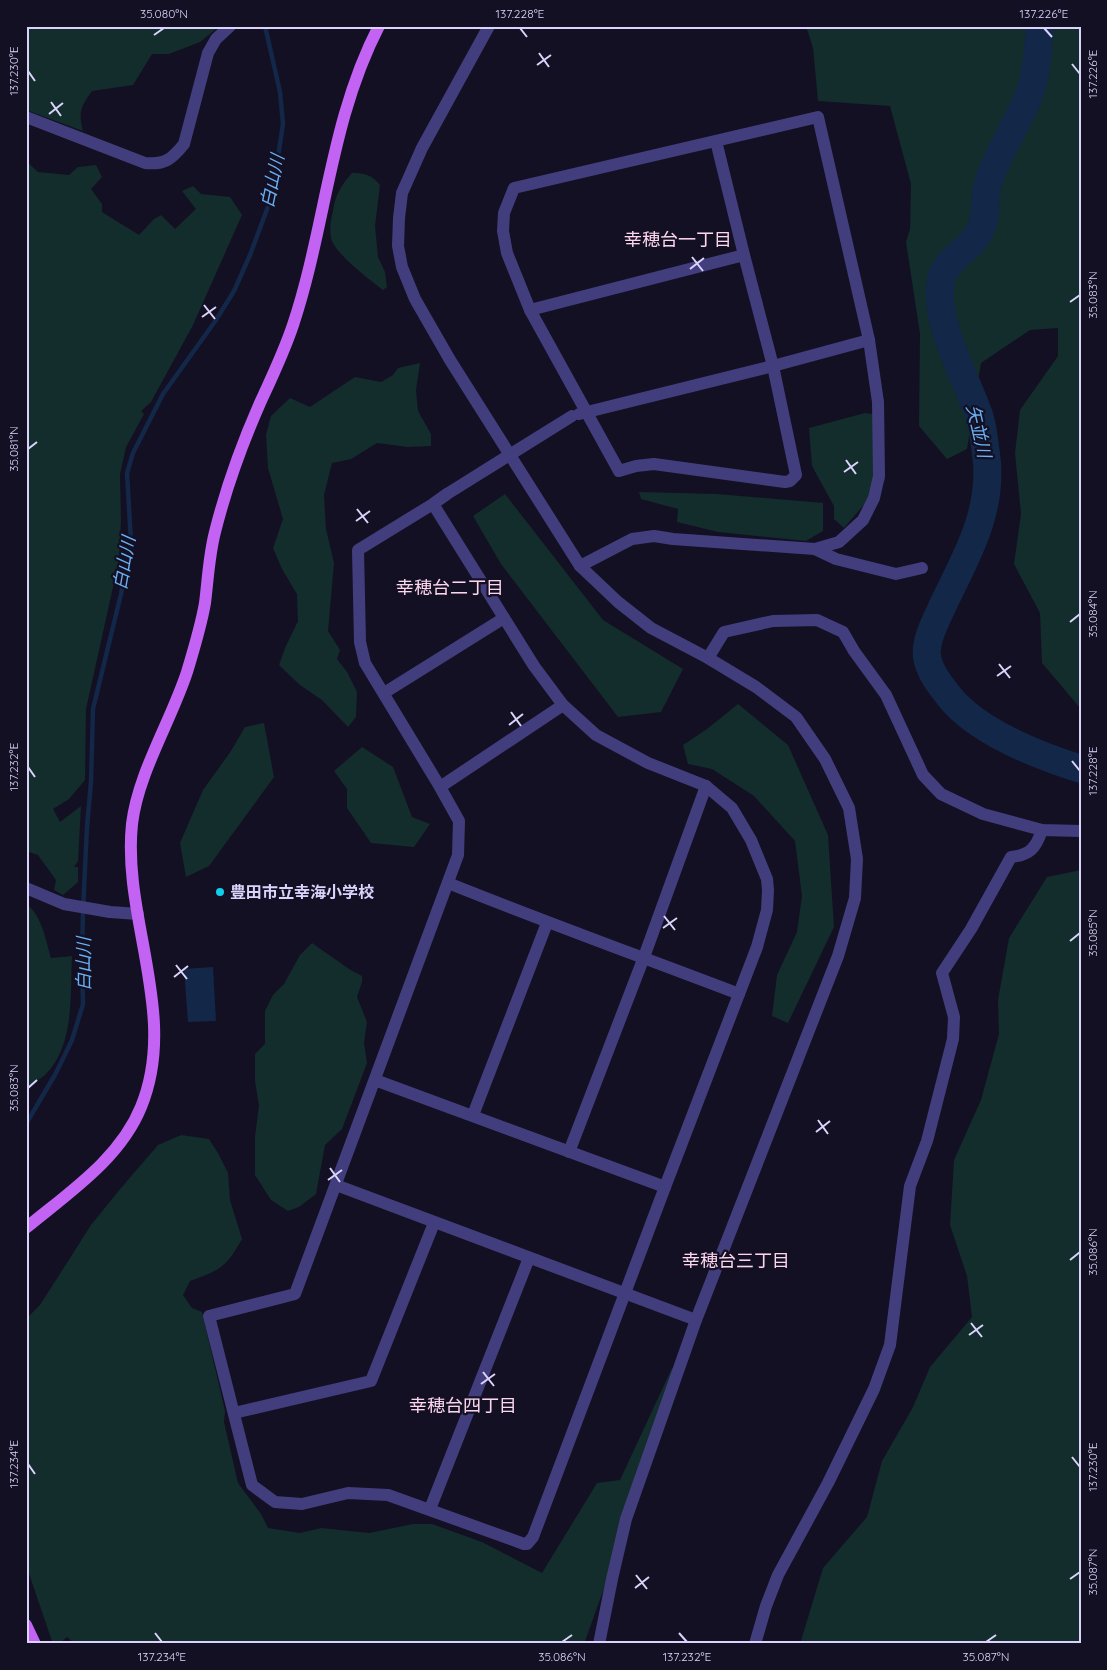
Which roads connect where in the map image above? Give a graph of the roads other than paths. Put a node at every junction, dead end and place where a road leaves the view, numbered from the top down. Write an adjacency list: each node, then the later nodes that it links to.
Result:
1 (230, 26): 4 (street)
2 (379, 26): 25 (main road)
3 (489, 26): 13 (street)
4 (26, 117)
5 (716, 141): 6 (street); 7 (street); 8 (street)
6 (744, 255): 7 (street); 9 (street)
7 (530, 310): 10 (street)
8 (869, 340): 9 (street); 12 (street)
9 (774, 366): 10 (street); 10 (street)
10 (586, 413): 11 (street, bridge)
11 (433, 504): 15 (street); 17 (street)
12 (815, 549): 13 (street); 14 (street)
13 (580, 566): 16 (street)
14 (922, 568)
15 (504, 618): 17 (street); 18 (street)
16 (708, 658): 21 (street); 38 (street)
17 (384, 693): 20 (street)
18 (563, 705): 19 (street); 20 (street)
19 (706, 786): 27 (street); 28 (street)
20 (440, 787): 23 (street)
21 (1042, 830): 22 (street); 44 (street)
22 (1081, 831)
23 (448, 883): 26 (street); 29 (street)
24 (26, 888): 25 (street)
25 (138, 914): 35 (main road)
26 (547, 923): 27 (street); 30 (street)
27 (644, 958): 28 (street); 31 (street)
28 (739, 994): 33 (street)
29 (375, 1080): 30 (street); 32 (street)
30 (473, 1115): 31 (street)
31 (569, 1152): 33 (street)
32 (336, 1185): 34 (street); 39 (street)
33 (665, 1187): 37 (street)
34 (434, 1223): 36 (street); 39 (street)
35 (26, 1228)
36 (529, 1258): 37 (street); 40 (street)
37 (624, 1294): 38 (street); 40 (street)
38 (696, 1320): 43 (street)
39 (234, 1413): 40 (street)
40 (430, 1509)
41 (26, 1625): 42 (main road)
42 (35, 1644)
43 (599, 1644)
44 (755, 1644)

